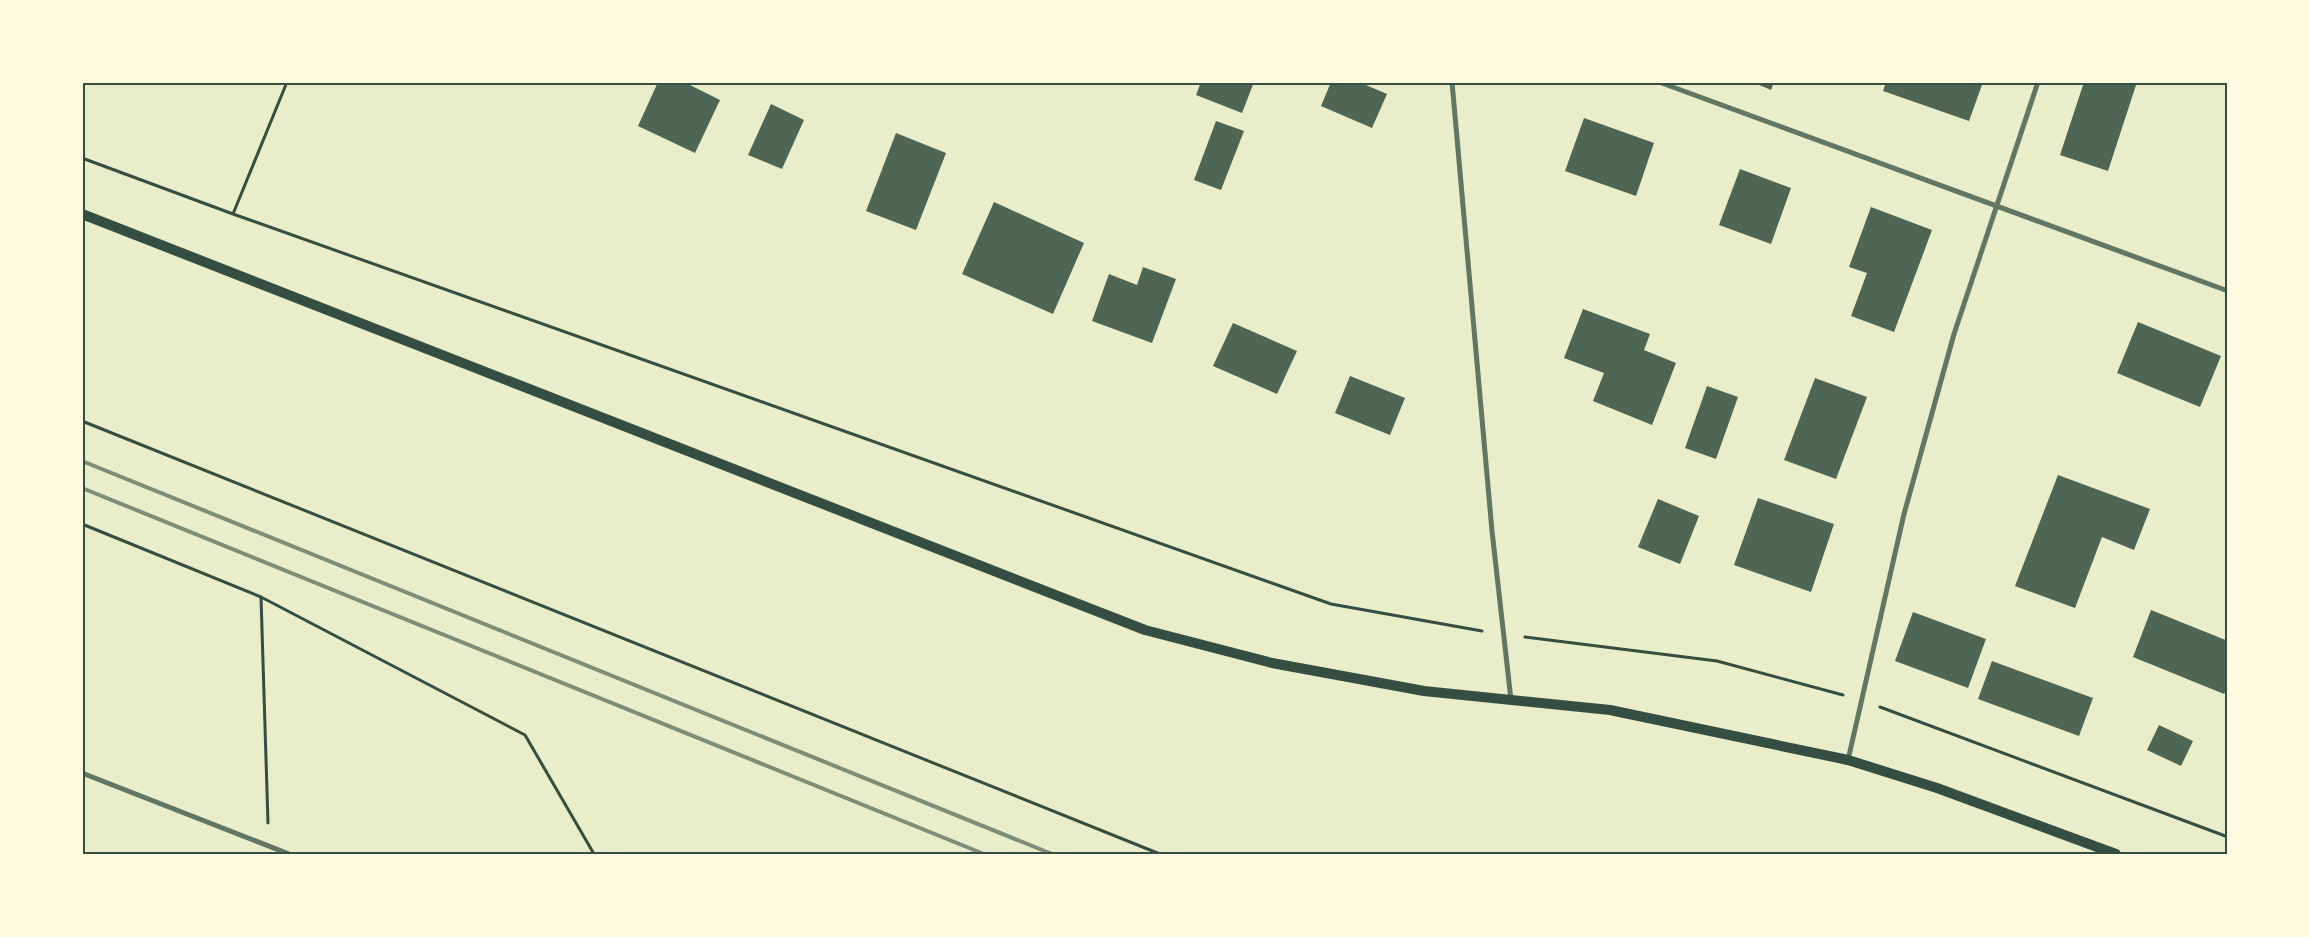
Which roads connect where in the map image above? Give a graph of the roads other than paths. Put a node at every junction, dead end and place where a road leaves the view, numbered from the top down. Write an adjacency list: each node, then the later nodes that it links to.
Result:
1 (1452, 82): 7 (street)
2 (1658, 82): 4 (street)
3 (2038, 82): 4 (street)
4 (1997, 205): 6 (street); 8 (street)
5 (82, 214): 7 (main road)
6 (2228, 291)
7 (1512, 700): 8 (main road)
8 (1848, 760): 11 (main road)
9 (82, 774): 10 (street)
10 (289, 854)
11 (2116, 854)

